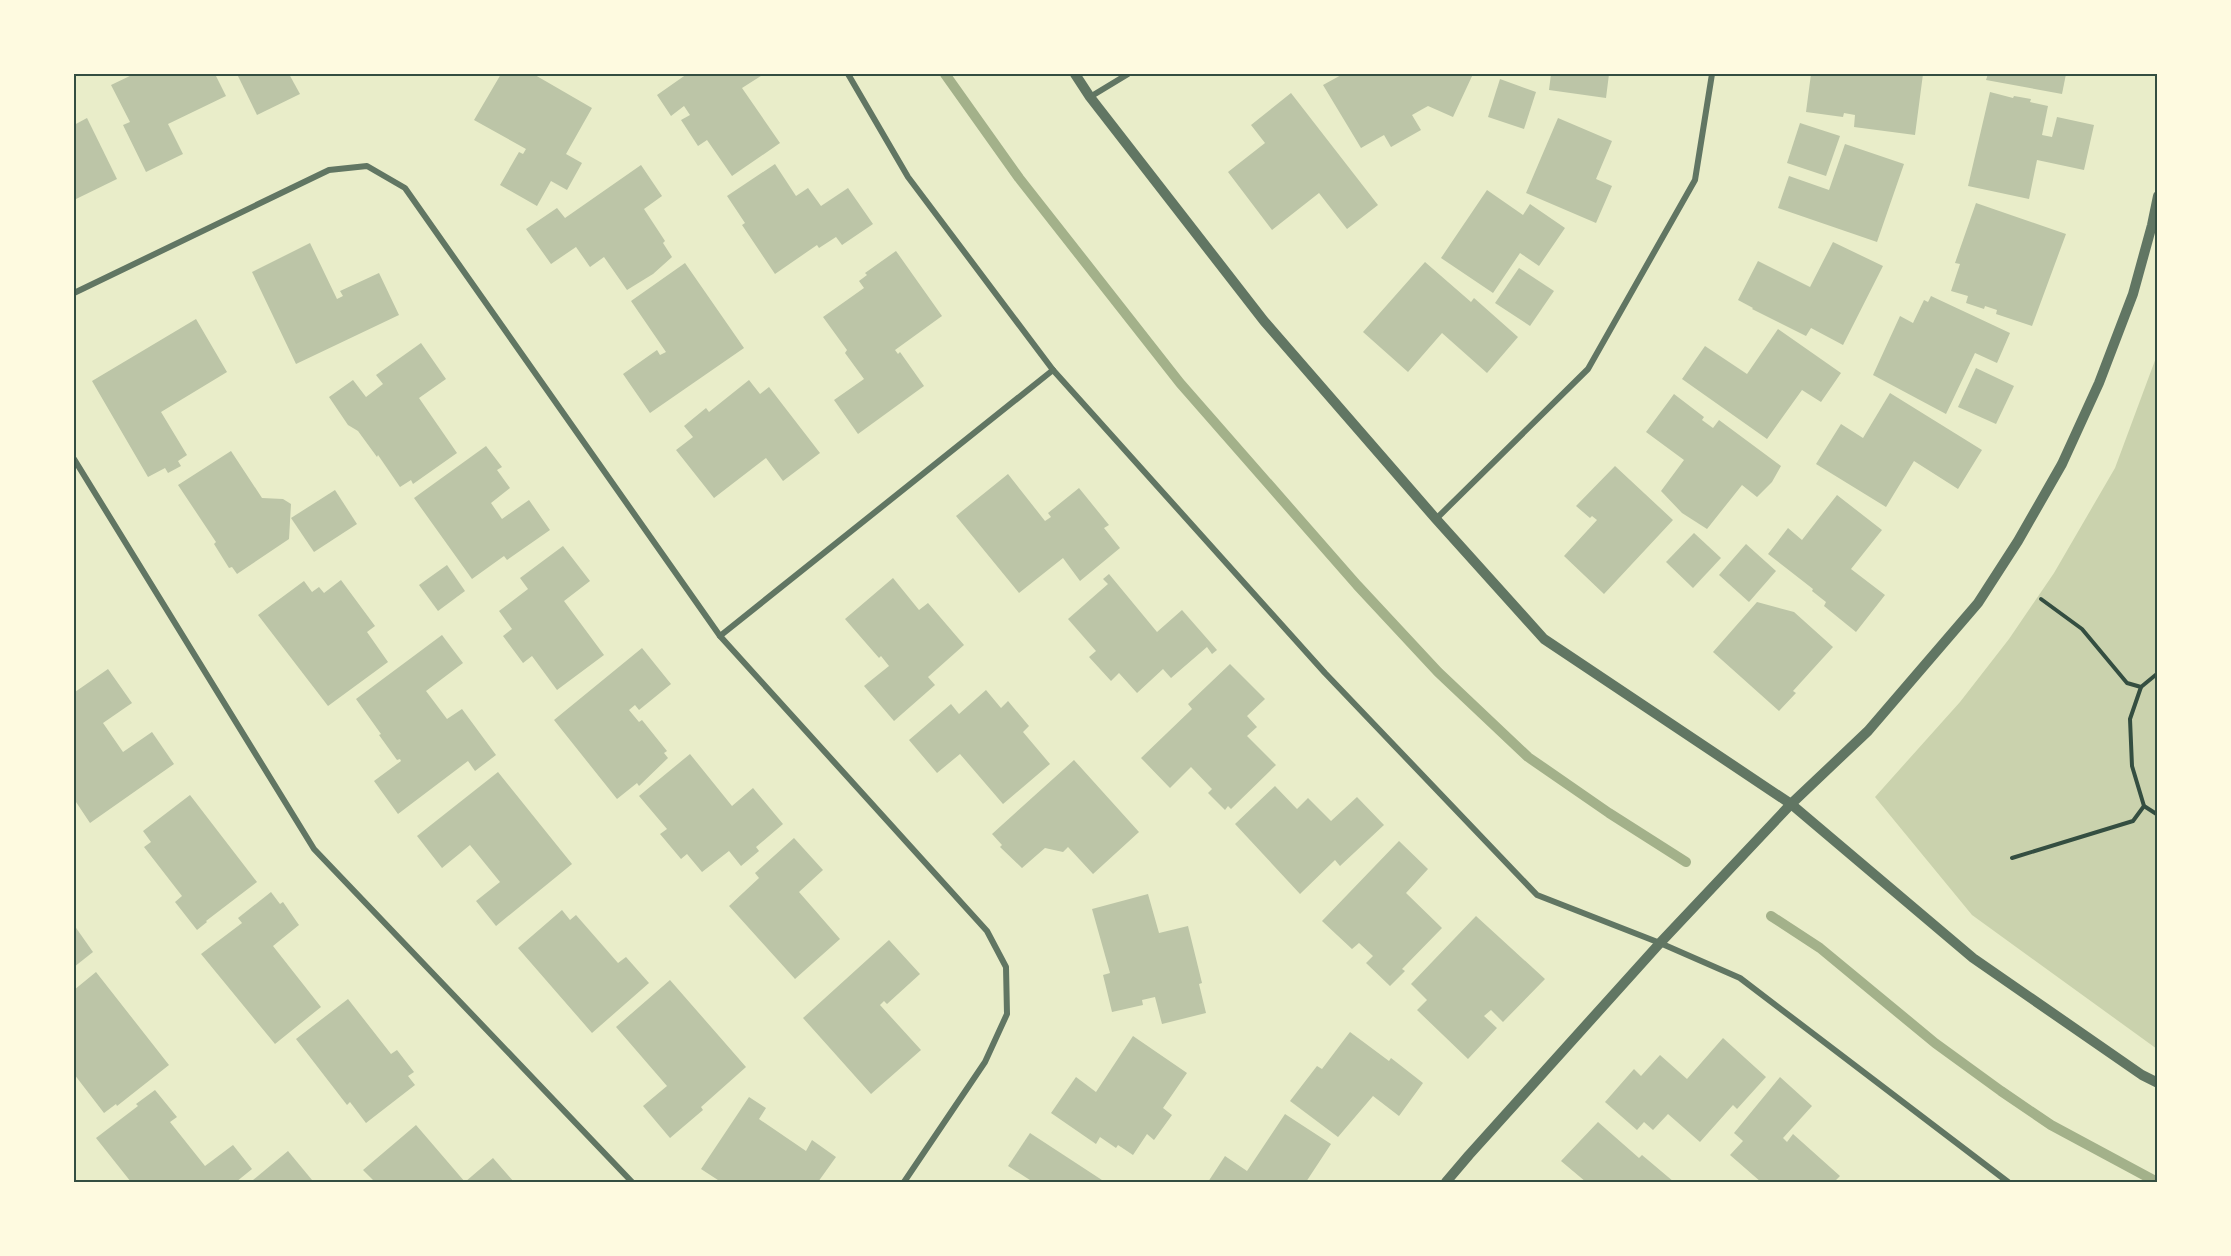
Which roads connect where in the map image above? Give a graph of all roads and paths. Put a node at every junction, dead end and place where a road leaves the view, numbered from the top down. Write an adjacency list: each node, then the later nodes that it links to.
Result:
1 (848, 74): 8 (street)
2 (1075, 74): 5 (street)
3 (1128, 74): 5 (street)
4 (1712, 74): 10 (street)
5 (1090, 97): 10 (street)
6 (2157, 196): 15 (street)
7 (74, 293): 12 (street)
8 (1053, 370): 12 (street); 19 (street)
9 (74, 459): 21 (street)
10 (1436, 519): 15 (street)
11 (2041, 599): 14 (path)
12 (720, 636): 22 (street)
13 (2157, 673): 14 (path)
14 (2141, 687): 16 (path)
15 (1791, 804): 19 (street); 20 (street)
16 (2144, 806): 17 (path); 18 (path)
17 (2157, 815)
18 (2012, 858)
19 (1660, 943): 23 (street); 24 (street)
20 (2157, 1083)
21 (632, 1182)
22 (904, 1182)
23 (1446, 1182)
24 (2008, 1182)

